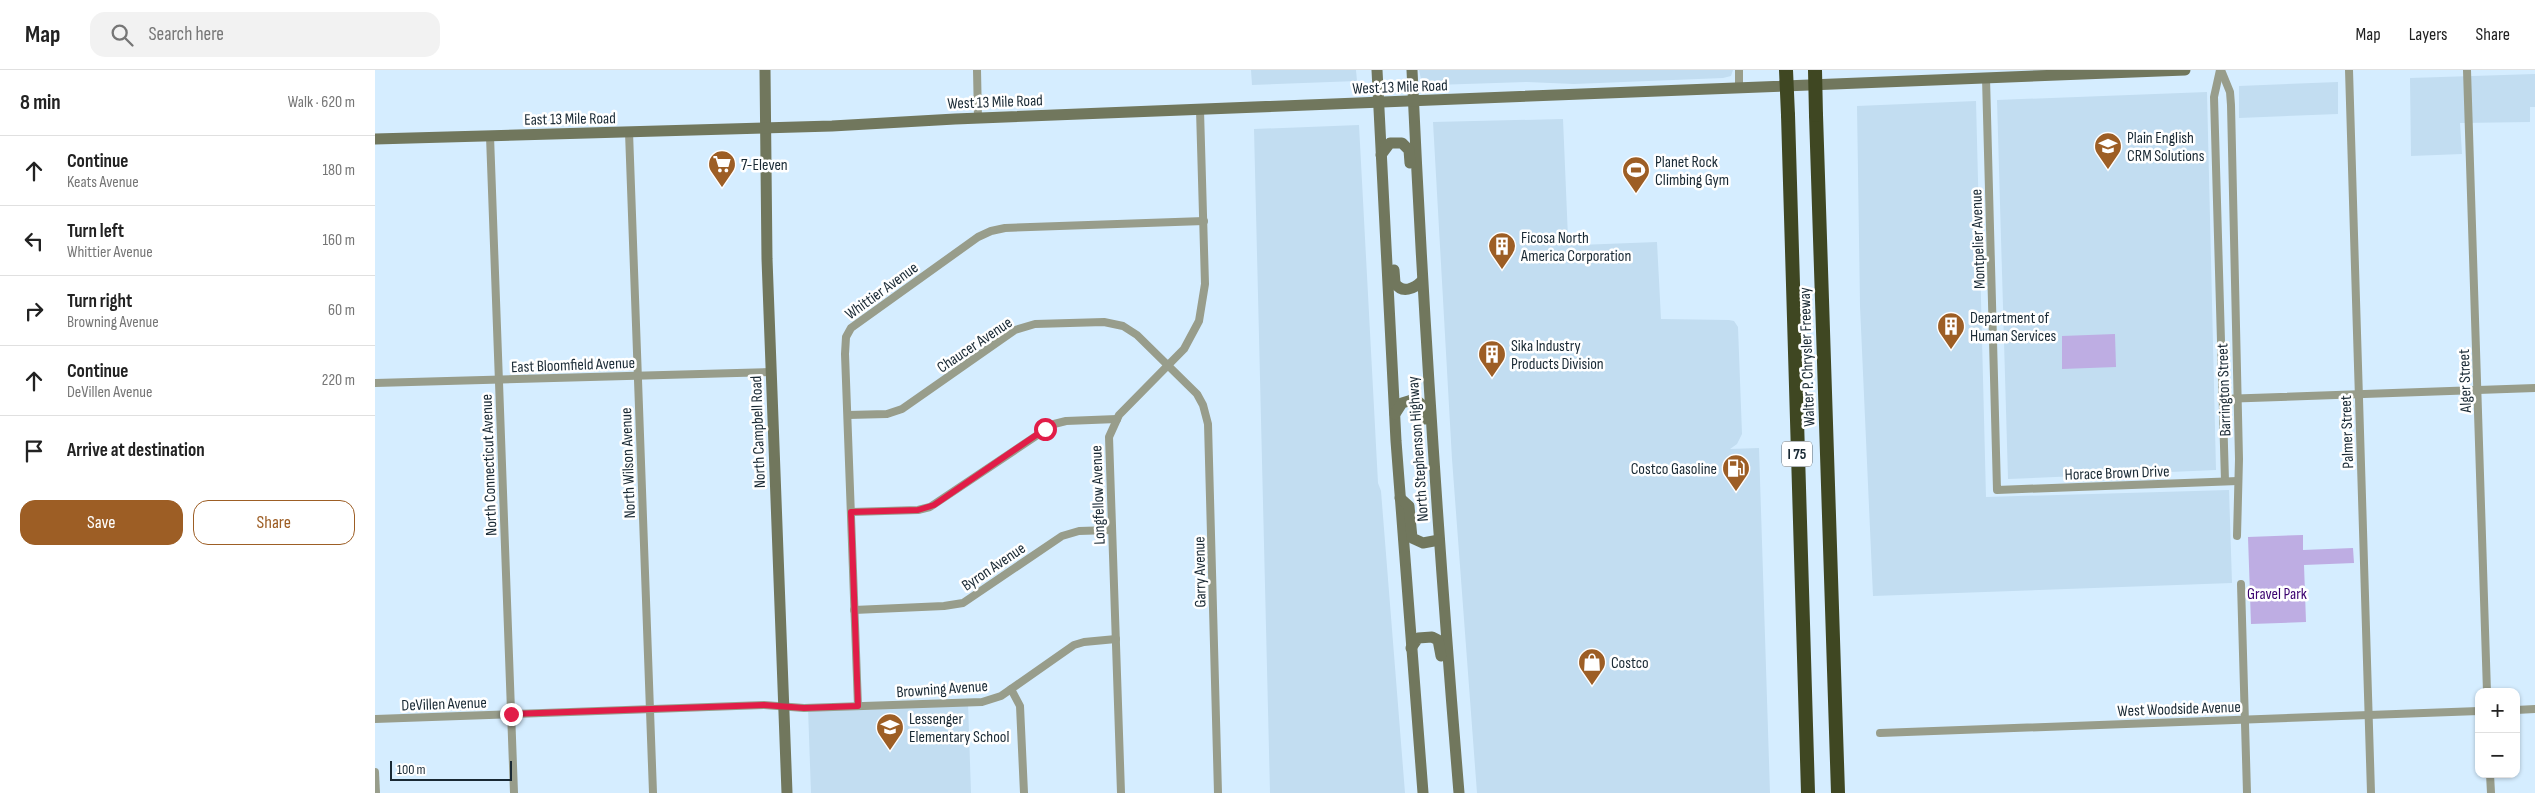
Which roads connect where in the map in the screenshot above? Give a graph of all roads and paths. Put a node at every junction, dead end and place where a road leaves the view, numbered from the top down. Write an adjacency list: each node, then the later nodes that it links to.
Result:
1 (765, 70): 18 (main road, North Campbell Road)
2 (977, 70): 17 (street)
3 (1377, 70): 15 (main road, North Stephenson Highway)
4 (1412, 70): 14 (main road, North Stephenson Highway)
5 (1739, 70): 13 (street)
6 (1786, 70): 80 (highway, Walter P. Chrysler Freeway / I 75, bridge)
7 (1815, 70): 81 (highway, Walter P. Chrysler Freeway / I 75, bridge)
8 (2185, 70): 12 (main road, West 13 Mile Road)
9 (2220, 70): 25 (street, Barrington Street); 26 (street, Barrington Street)
10 (2349, 70): 36 (street, Palmer Street)
11 (2467, 70): 35 (street, Alger Street)
12 (1986, 78): 13 (main road, West 13 Mile Road); 45 (street, Montpelier Avenue)
13 (1739, 88): 14 (main road, West 13 Mile Road)
14 (1414, 102): 15 (main road, West 13 Mile Road); 27 (main road, North Stephenson Highway)
15 (1378, 103): 16 (main road, West 13 Mile Road); 22 (main road, North Stephenson Highway)
16 (1200, 110): 17 (main road, West 13 Mile Road); 24 (street, Longfellow Avenue)
17 (979, 118): 18 (main road, West 13 Mile Road)
18 (766, 128): 19 (main road, East 13 Mile Road); 30 (main road, North Campbell Road)
19 (629, 132): 20 (main road, East 13 Mile Road); 31 (street, North Wilson Avenue)
20 (490, 136): 21 (main road, East 13 Mile Road); 32 (street, North Connecticut Avenue)
21 (375, 139)
22 (1381, 156): 23 (main road, North Stephenson Highway); 27 (main road)
23 (1383, 188): 28 (main road); 39 (main road, North Stephenson Highway)
24 (1204, 221): 29 (street, Longfellow Avenue); 40 (street, Whittier Avenue)
25 (2218, 244): 26 (street); 38 (street, Barrington Street)
26 (2233, 244): 37 (street, Barrington Street)
27 (1421, 256): 28 (main road, North Stephenson Highway)
28 (1422, 281): 42 (main road, North Stephenson Highway)
29 (1168, 366): 40 (street, Chaucer Avenue); 41 (street, Longfellow Avenue); 77 (street, Garry Avenue)
30 (771, 372): 31 (street, East Bloomfield Avenue); 57 (main road, North Campbell Road)
31 (637, 375): 32 (street, East Bloomfield Avenue); 59 (street, North Wilson Avenue)
32 (499, 380): 33 (street, East Bloomfield Avenue); 63 (street, North Connecticut Avenue)
33 (375, 383)
34 (2535, 388): 35 (street)
35 (2478, 390): 36 (street); 55 (street, Alger Street)
36 (2358, 394): 37 (street); 64 (street, Palmer Street)
37 (2237, 399): 38 (street); 43 (street, Barrington Street)
38 (2221, 400): 44 (street, Barrington Street)
39 (1395, 414): 42 (main road); 46 (main road, North Stephenson Highway)
40 (848, 415): 47 (street, Whittier Avenue)
41 (1117, 419): 47 (street); 48 (street, Longfellow Avenue)
42 (1434, 446): 50 (main road, North Stephenson Highway)
43 (2238, 480): 44 (street, Horace Brown Drive); 49 (street, Barrington Street)
44 (2225, 482): 45 (street, Horace Brown Drive)
45 (1997, 490)
46 (1400, 498): 50 (main road); 54 (main road, North Stephenson Highway)
47 (851, 512): 52 (street, Whittier Avenue)
48 (1111, 530): 52 (street, Byron Avenue); 53 (street, Longfellow Avenue)
49 (2237, 536)
50 (1439, 540): 68 (main road, North Stephenson Highway)
51 (2241, 584): 66 (street)
52 (855, 610): 58 (street, Whittier Avenue)
53 (1116, 639): 56 (street, Browning Avenue); 76 (street, Longfellow Avenue)
54 (1411, 648): 68 (main road); 78 (main road, North Stephenson Highway)
55 (2487, 688)
56 (1011, 689): 58 (street, Browning Avenue); 75 (street)
57 (784, 706): 58 (street, Browning Avenue); 59 (street, DeVillen Avenue); 74 (main road, North Campbell Road)
58 (858, 706)
59 (649, 709): 63 (street, DeVillen Avenue); 73 (street, North Wilson Avenue)
60 (2535, 709): 61 (street)
61 (2520, 710)
62 (2475, 711): 64 (street, West Woodside Avenue)
63 (511, 714): 65 (street, DeVillen Avenue); 72 (street, North Connecticut Avenue)
64 (2369, 715): 66 (street, West Woodside Avenue); 83 (street, Palmer Street)
65 (375, 719)
66 (2245, 720): 67 (street, West Woodside Avenue); 82 (street)
67 (1880, 733)
68 (1455, 746): 79 (main road, North Stephenson Highway)
69 (375, 772): 71 (street)
70 (2490, 778): 84 (street)
71 (376, 793)
72 (514, 793)
73 (653, 793)
74 (787, 793)
75 (1024, 793)
76 (1121, 793)
77 (1218, 793)
78 (1423, 793)
79 (1459, 793)
80 (1808, 793)
81 (1838, 793)
82 (2247, 793)
83 (2371, 793)
84 (2491, 793)

